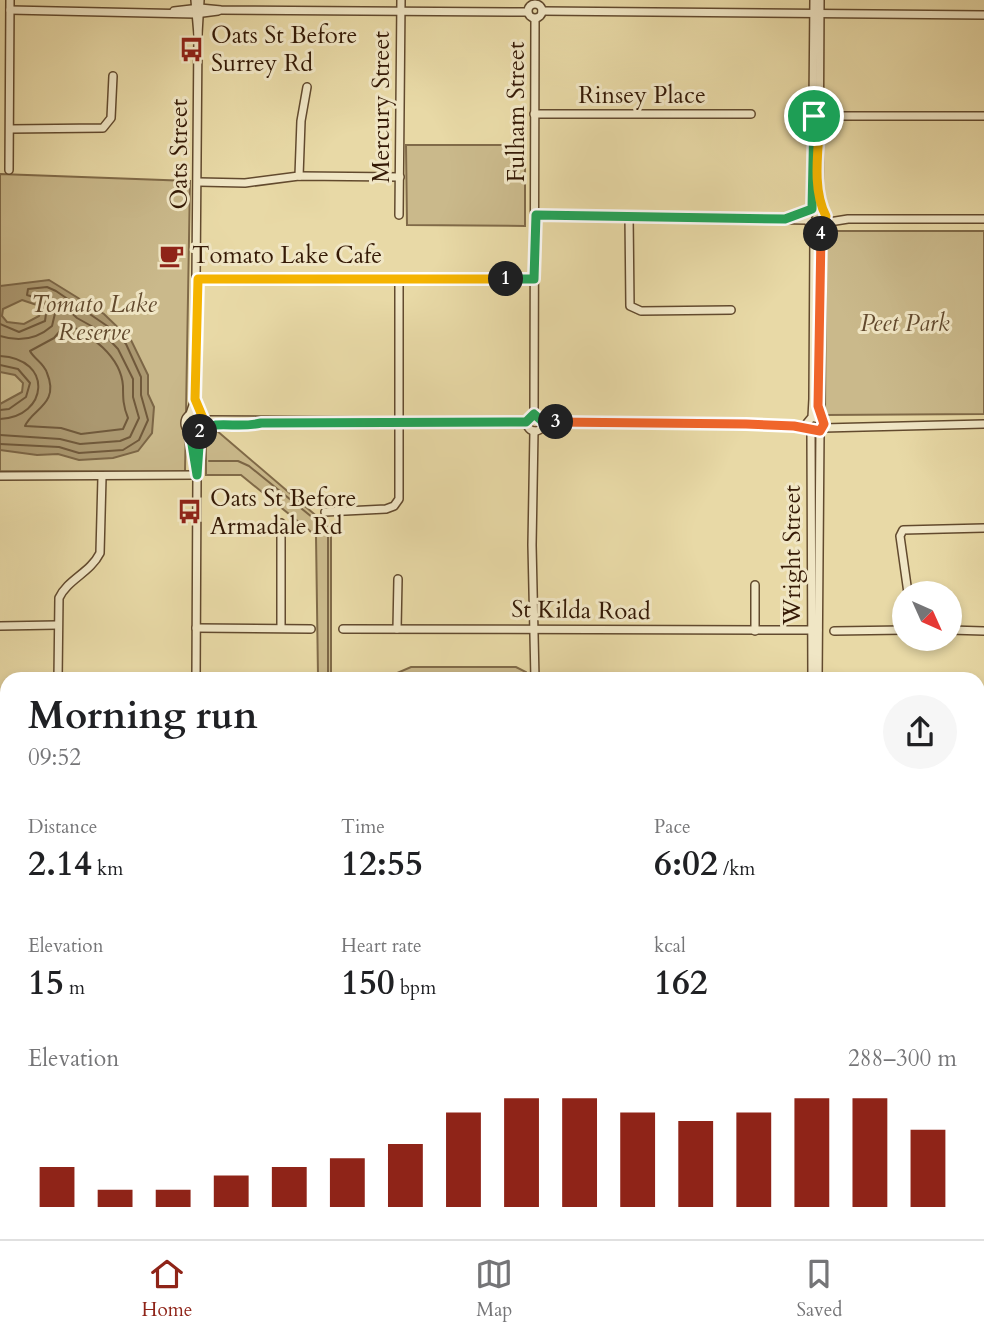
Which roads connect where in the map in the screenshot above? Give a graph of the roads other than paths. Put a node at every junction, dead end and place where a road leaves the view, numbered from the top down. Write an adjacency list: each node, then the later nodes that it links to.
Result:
1 (10, 0): 7 (street)
2 (401, 0): 8 (street, Mercury Street)
3 (814, 0): 11 (street, Wright Street)
4 (820, 0): 11 (street, Wright Street)
5 (534, 2): 9 (street); 10 (street)
6 (198, 7): 7 (street); 8 (street); 24 (street, Oats Street)
7 (10, 10): 20 (street)
8 (401, 10): 10 (street); 23 (street, Mercury Street)
9 (542, 11): 11 (street); 13 (street)
10 (527, 12): 13 (street)
11 (817, 12): 12 (street); 18 (street, Wright Street)
12 (984, 15)
13 (535, 19): 16 (street, Fulham Street)
14 (113, 76): 20 (street)
15 (307, 87): 22 (street)
16 (534, 114): 17 (street, Rinsey Place); 27 (street, Fulham Street)
17 (751, 114)
18 (817, 116): 19 (street); 25 (street, Wright Street); 29 (street, Wright Street)
19 (984, 116)
20 (10, 129): 21 (street)
21 (9, 170)
22 (299, 176): 23 (street); 24 (street)
23 (400, 177): 26 (street, Mercury Street)
24 (199, 181): 33 (street, Oats Street)
25 (823, 211): 29 (street); 30 (street); 32 (street, Wright Street)
26 (400, 215)
27 (536, 215): 28 (street); 35 (street, Fulham Street)
28 (629, 215): 29 (street); 36 (street)
29 (810, 216): 32 (street); 44 (street, Wright Street)
30 (848, 219): 31 (street); 32 (street)
31 (984, 219)
32 (823, 224): 44 (street, Wright Street)
33 (198, 279): 34 (street); 37 (street, Oats Street)
34 (399, 279): 35 (street); 42 (street)
35 (534, 279): 39 (street, Fulham Street)
36 (732, 310)
37 (195, 399): 38 (street, Oats Street); 43 (street, Oats Street)
38 (190, 414): 43 (street); 47 (street, Oats Street)
39 (534, 414): 40 (street); 41 (street)
40 (526, 422): 42 (street); 46 (street)
41 (543, 422): 44 (street); 46 (street)
42 (398, 423): 43 (street); 51 (street)
43 (202, 424): 47 (street); 48 (street, Oats Street)
44 (816, 424): 45 (street); 65 (street, Wright Street)
45 (984, 424)
46 (534, 431): 61 (street)
47 (190, 432): 48 (street, Oats Street)
48 (197, 475): 50 (street); 59 (street, Oats Street)
49 (0, 476): 50 (street)
50 (102, 477): 57 (street)
51 (325, 512)
52 (281, 523): 60 (street)
53 (984, 528): 55 (street)
54 (398, 579): 64 (street)
55 (906, 581)
56 (755, 585): 68 (street)
57 (57, 625): 58 (street); 71 (street)
58 (0, 626)
59 (196, 628): 60 (street); 72 (street, Oats Street)
60 (281, 628): 62 (street)
61 (535, 628): 64 (street, St Kilda Road); 68 (street, St Kilda Road); 73 (street)
62 (311, 629)
63 (343, 629): 64 (street, St Kilda Road)
64 (397, 629)
65 (814, 630): 68 (street, St Kilda Road); 74 (street, Wright Street); 75 (street, Wright Street)
66 (892, 630): 69 (street)
67 (962, 630): 70 (street)
68 (755, 631)
69 (834, 631)
70 (984, 631)
71 (58, 672)
72 (196, 672)
73 (535, 672)
74 (812, 672)
75 (817, 672)

